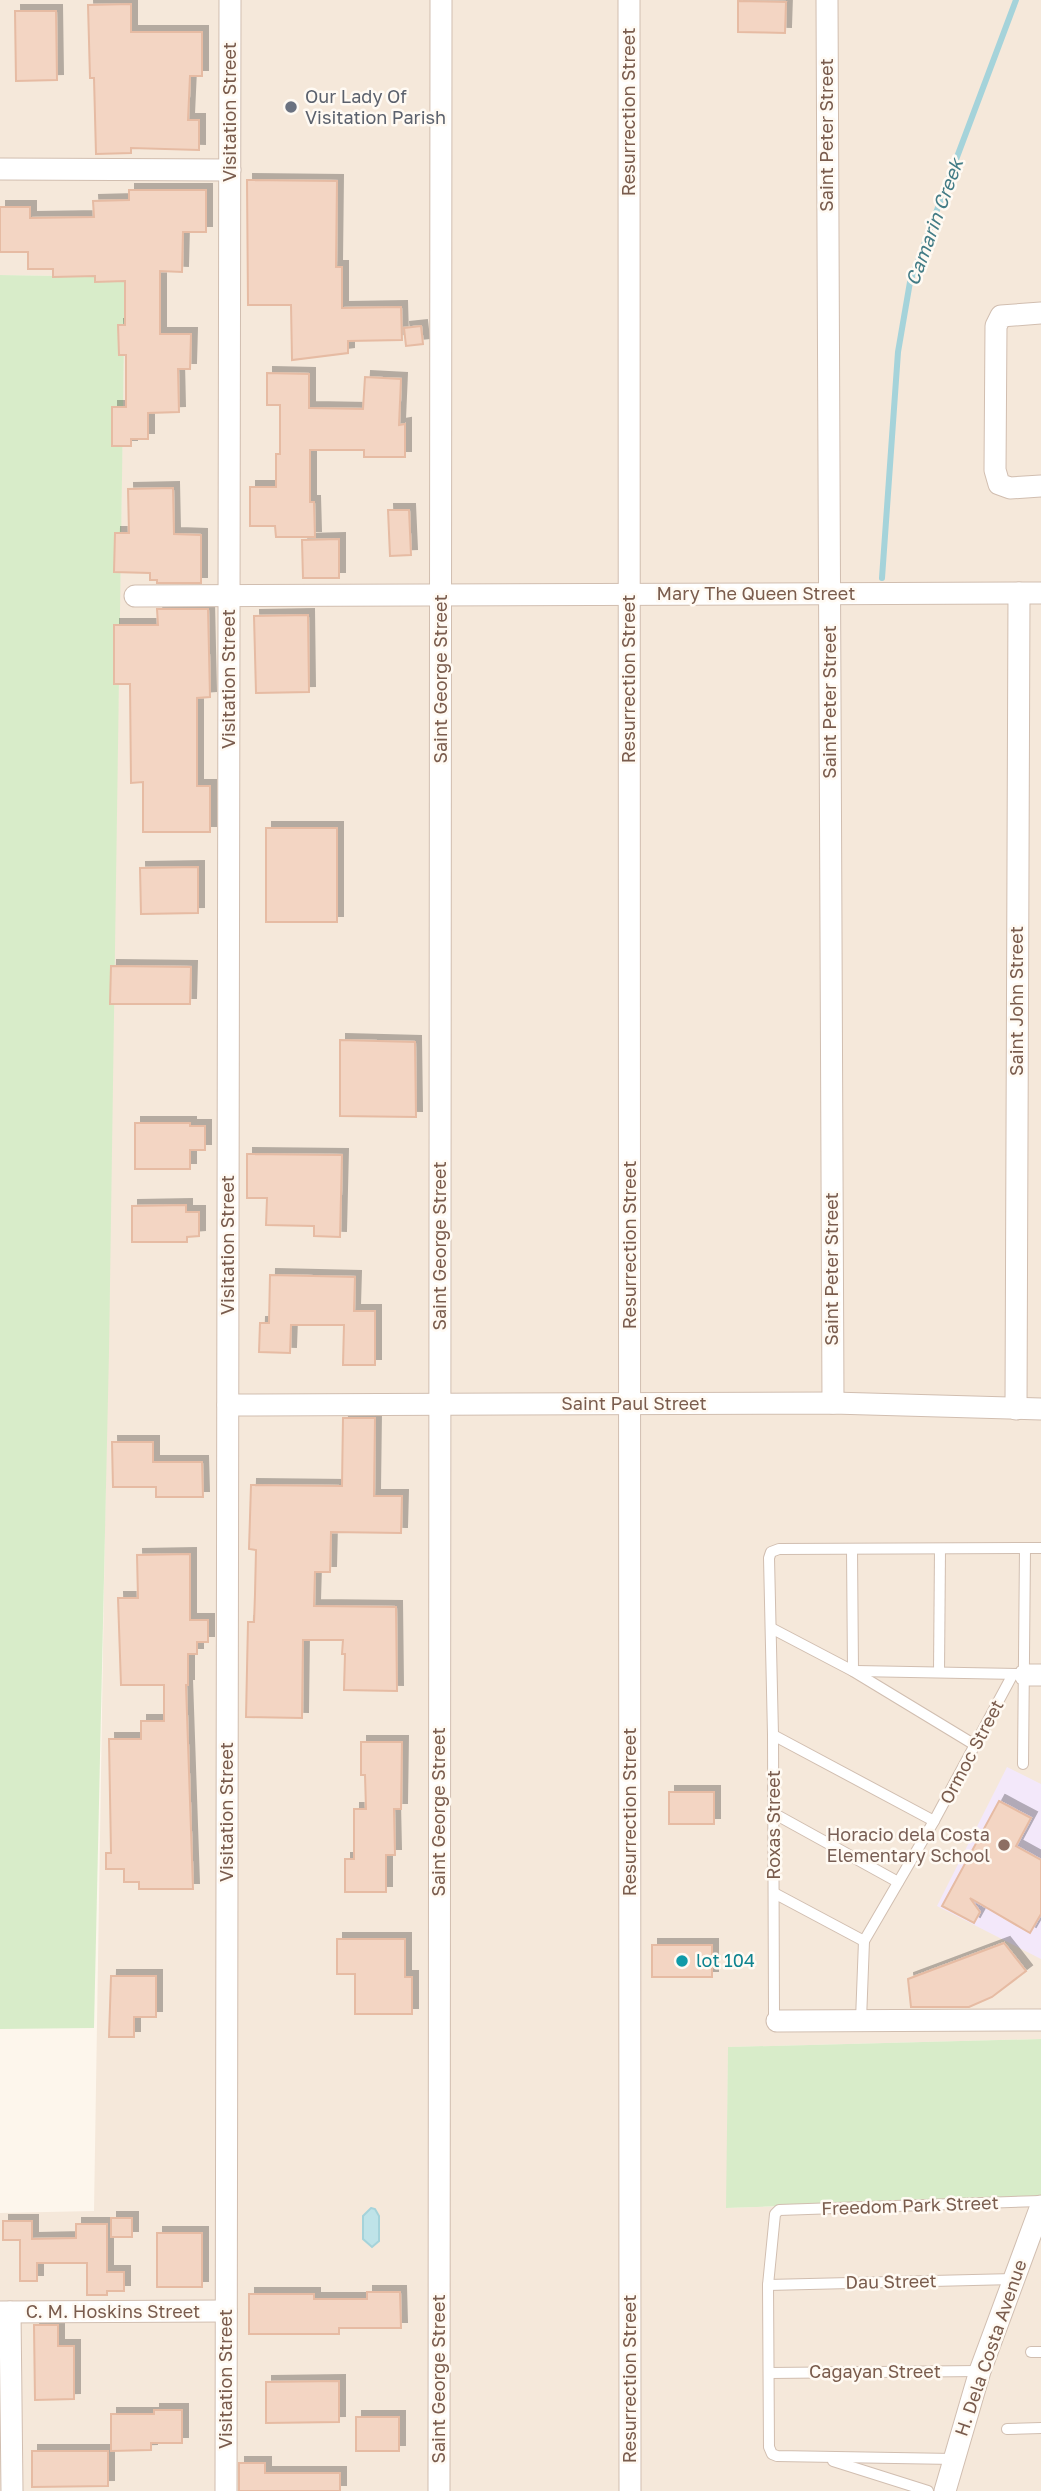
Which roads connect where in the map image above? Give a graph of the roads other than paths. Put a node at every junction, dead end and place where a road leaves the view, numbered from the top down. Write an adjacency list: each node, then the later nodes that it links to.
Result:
1 (230, 0): 6 (street, Visitation Street)
2 (441, 0): 13 (street, Saint George Street)
3 (628, 0): 11 (street, Resurrection Street)
4 (827, 0): 12 (street, Saint Peter Street)
5 (0, 169): 6 (street)
6 (229, 170): 15 (street, Visitation Street)
7 (1041, 313): 8 (street)
8 (1041, 486)
9 (1018, 593): 10 (street, Mary The Queen Street); 12 (street, Mary The Queen Street); 20 (street, Saint John Street)
10 (1041, 593)
11 (629, 594): 12 (street, Mary The Queen Street); 13 (street, Mary The Queen Street); 17 (street, Resurrection Street)
12 (830, 594): 18 (street, Saint Peter Street)
13 (441, 595): 15 (street, Mary The Queen Street); 16 (street, Saint George Street)
14 (135, 596): 15 (street, Mary The Queen Street)
15 (229, 596): 19 (street, Visitation Street)
16 (440, 1404): 17 (street, Saint Paul Street); 19 (street, Saint Paul Street); 54 (street, Saint George Street)
17 (630, 1404): 18 (street, Saint Paul Street); 55 (street, Resurrection Street)
18 (833, 1404): 20 (street, Saint Paul Street)
19 (228, 1405): 44 (street, Visitation Street)
20 (1016, 1409): 21 (street, Saint Paul Street)
21 (1041, 1409)
22 (1025, 1548): 23 (lane); 25 (lane); 29 (lane)
23 (1041, 1548)
24 (852, 1549): 25 (lane); 26 (lane, Roxas Street); 27 (lane)
25 (940, 1549): 28 (lane)
26 (771, 1628): 27 (lane); 30 (lane, Roxas Street)
27 (853, 1671): 28 (lane); 31 (lane)
28 (939, 1672): 29 (lane)
29 (1026, 1675): 31 (lane, Ormoc Street); 32 (lane)
30 (774, 1735): 33 (lane, Roxas Street); 34 (lane)
31 (975, 1745): 34 (lane, Ormoc Street)
32 (1023, 1764)
33 (774, 1813): 35 (lane); 36 (lane, Roxas Street)
34 (934, 1821): 35 (lane, Ormoc Street)
35 (898, 1882): 37 (lane, Ormoc Street)
36 (774, 1893): 37 (lane); 40 (lane, Roxas Street)
37 (864, 1941): 38 (lane, Ormoc Street)
38 (861, 2020): 39 (street); 40 (street)
39 (1041, 2020)
40 (777, 2021)
41 (1041, 2204): 42 (street, H. Dela Costa Avenue); 43 (lane, Freedom Park Street)
42 (1014, 2279): 43 (lane, Dau Street); 46 (street, H. Dela Costa Avenue)
43 (768, 2285): 47 (lane)
44 (226, 2311): 45 (street, C. M. Hoskins Street); 53 (street, Visitation Street)
45 (5, 2312): 52 (street)
46 (980, 2371): 47 (lane, Cagayan Street); 51 (street, H. Dela Costa Avenue)
47 (769, 2373): 50 (lane)
48 (1041, 2428): 49 (lane)
49 (1007, 2429)
50 (821, 2457): 51 (lane); 56 (lane)
51 (954, 2459): 57 (street, H. Dela Costa Avenue)
52 (12, 2491)
53 (226, 2491)
54 (439, 2491)
55 (630, 2491)
56 (928, 2491)
57 (945, 2491)

